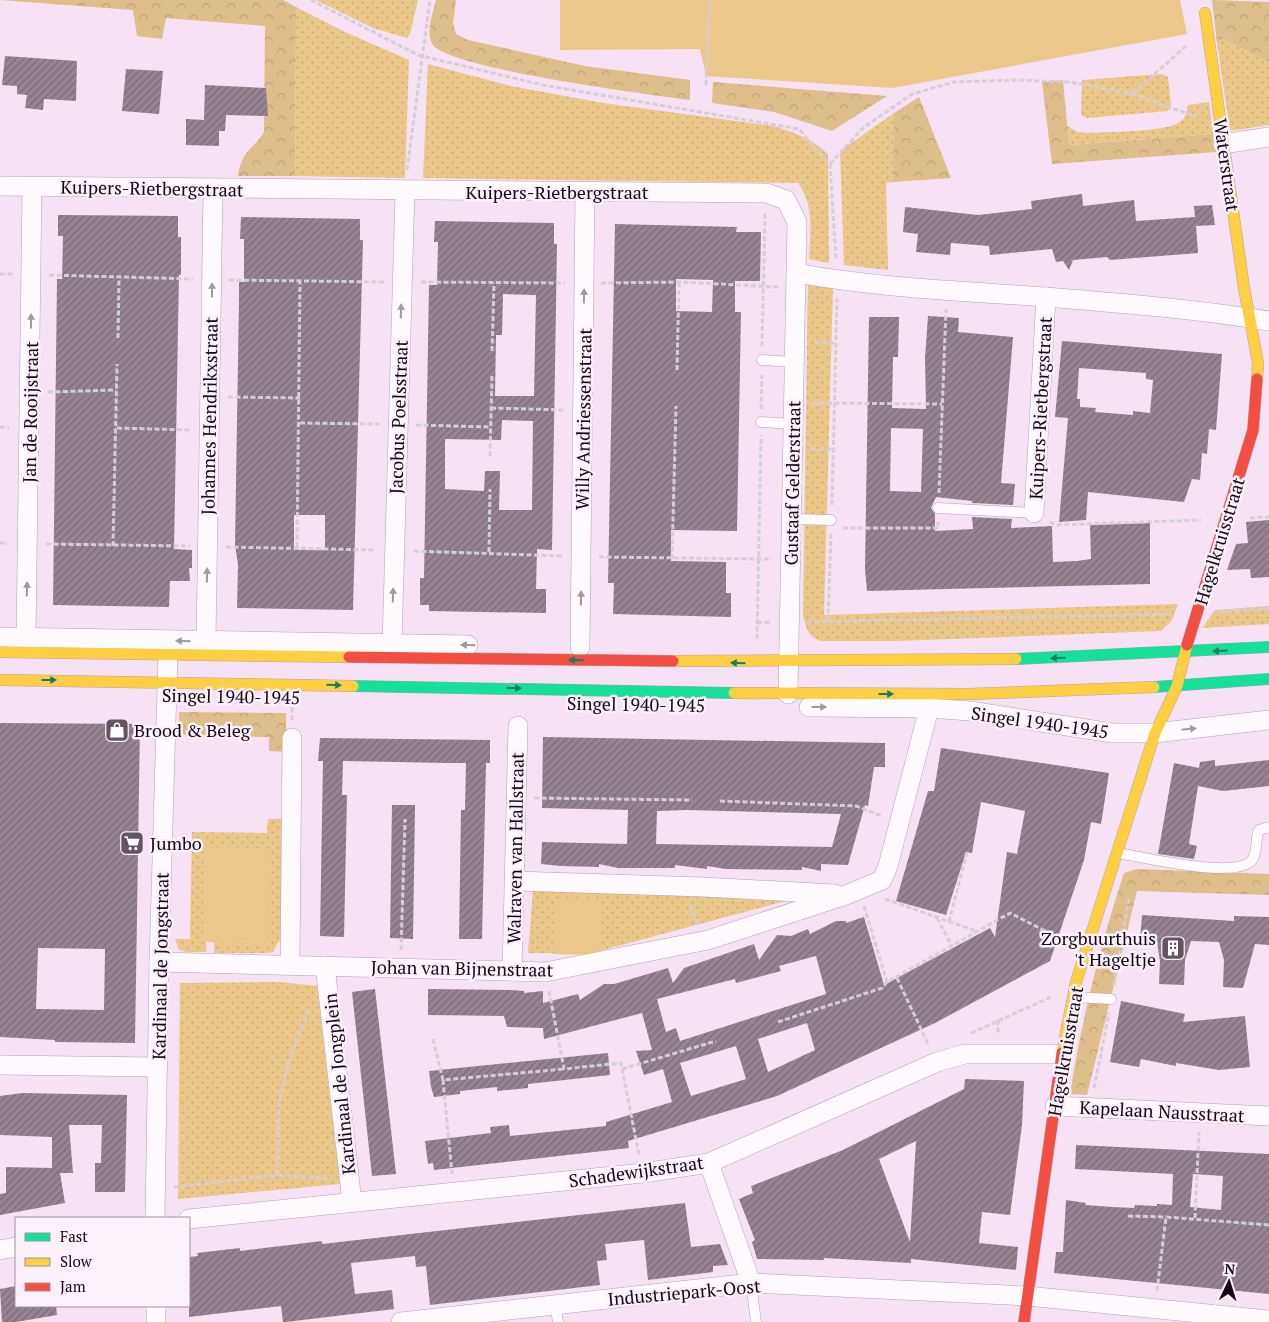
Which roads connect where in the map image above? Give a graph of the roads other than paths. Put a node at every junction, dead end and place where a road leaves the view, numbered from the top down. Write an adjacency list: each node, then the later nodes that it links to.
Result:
1 (1202, 0): 2 (lane)
2 (1205, 13): 4 (main road, Waterstraat)
3 (1269, 137): 4 (street)
4 (1223, 144): 12 (main road, Waterstraat)
5 (0, 186): 6 (street, Kuipers-Rietbergstraat)
6 (32, 187): 7 (street, Kuipers-Rietbergstraat); 24 (street, Jan de Rooijstraat, one-way to 6)
7 (213, 190): 8 (street, Kuipers-Rietbergstraat); 25 (street, Johannes Hendrikxstraat, one-way to 7)
8 (405, 191): 9 (street, Kuipers-Rietbergstraat); 26 (street, Jacobus Poelsstraat, one-way to 8)
9 (585, 192): 10 (street, Kuipers-Rietbergstraat); 28 (street, Willy Andriessenstraat, one-way to 9)
10 (796, 273): 11 (street, Kuipers-Rietbergstraat); 15 (street, Gustaaf Gelderstraat)
11 (1046, 297): 12 (street, Kuipers-Rietbergstraat); 19 (street, Kuipers-Rietbergstraat)
12 (1250, 318): 13 (street, Kuipers-Rietbergstraat); 27 (main road, Hagelkruisstraat)
13 (1269, 321)
14 (762, 360): 15 (lane)
15 (794, 362): 17 (street, Gustaaf Gelderstraat)
16 (761, 422): 17 (lane)
17 (793, 424): 20 (street, Gustaaf Gelderstraat)
18 (938, 508): 19 (lane, Kuipers-Rietbergstraat)
19 (1034, 513)
20 (791, 519): 21 (lane); 32 (street, Gustaaf Gelderstraat)
21 (831, 524)
22 (1269, 634): 27 (street)
23 (0, 637): 24 (street)
24 (26, 638): 25 (street, one-way to 24)
25 (206, 641): 26 (street)
26 (392, 644): 28 (street, one-way to 26)
27 (1187, 646): 29 (main road, one-way to 27); 32 (street, one-way to 32); 35 (main road, Hagelkruisstraat)
28 (580, 647): 32 (street)
29 (1269, 647)
30 (0, 652): 31 (main road)
31 (168, 654): 32 (main road, one-way to 31); 36 (street, Kardinaal de Jongstraat)
32 (789, 657): 38 (street, Gustaaf Gelderstraat)
33 (1269, 679): 35 (main road, Singel 1940-1945)
34 (0, 680): 36 (main road, Singel 1940-1945, one-way to 36)
35 (1177, 686): 38 (main road, Singel 1940-1945, one-way to 35); 42 (main road, Hagelkruisstraat)
36 (166, 688): 37 (street, Singel 1940-1945); 38 (main road, Singel 1940-1945, one-way to 38); 39 (street, Singel 1940-1945, one-way to 39); 48 (street, Kardinaal de Jongstraat)
37 (0, 693)
38 (788, 694)
39 (929, 708): 42 (street, Singel 1940-1945); 47 (street, Johan van Bijnenstraat)
40 (1269, 720): 42 (street, Singel 1940-1945, one-way to 40)
41 (518, 726): 46 (street, Walraven van Hallstraat)
42 (1155, 732): 45 (main road, Hagelkruisstraat)
43 (292, 738): 49 (street)
44 (1269, 827): 45 (lane)
45 (1117, 853): 52 (main road, Hagelkruisstraat)
46 (515, 881): 47 (street, Johan van Bijnenstraat); 51 (street, Walraven van Hallstraat)
47 (852, 892): 51 (street, Johan van Bijnenstraat)
48 (159, 962): 49 (street, Johan van Bijnenstraat); 56 (street, Kardinaal de Jongstraat)
49 (290, 965): 50 (street, Johan van Bijnenstraat)
50 (325, 966): 51 (street, Johan van Bijnenstraat); 60 (street, Kardinaal de Jongplein)
51 (512, 971)
52 (1073, 997): 53 (lane); 54 (main road, Hagelkruisstraat)
53 (1111, 999)
54 (1062, 1054): 57 (main road, Hagelkruisstraat); 59 (street, Schadewijkstraat)
55 (0, 1065): 56 (street)
56 (158, 1067): 61 (street, Kardinaal de Jongstraat)
57 (1055, 1106): 58 (street, Kapelaan Nausstraat); 66 (main road, Hagelkruisstraat)
58 (1269, 1116)
59 (709, 1162): 60 (street, Schadewijkstraat); 65 (street)
60 (352, 1202): 62 (street, Schadewijkstraat)
61 (155, 1217)
62 (190, 1219)
63 (15, 1247): 64 (street)
64 (0, 1250)
65 (750, 1283): 66 (street, Industriepark-Oost); 68 (street, Industriepark-Oost); 72 (lane)
66 (1027, 1296): 69 (street, Industriepark-Oost); 73 (main road, Hagelkruisstraat)
67 (156, 1307): 70 (street)
68 (557, 1313): 71 (street, Industriepark-Oost)
69 (1269, 1320)
70 (156, 1322)
71 (401, 1322)
72 (756, 1322)
73 (1024, 1322)

